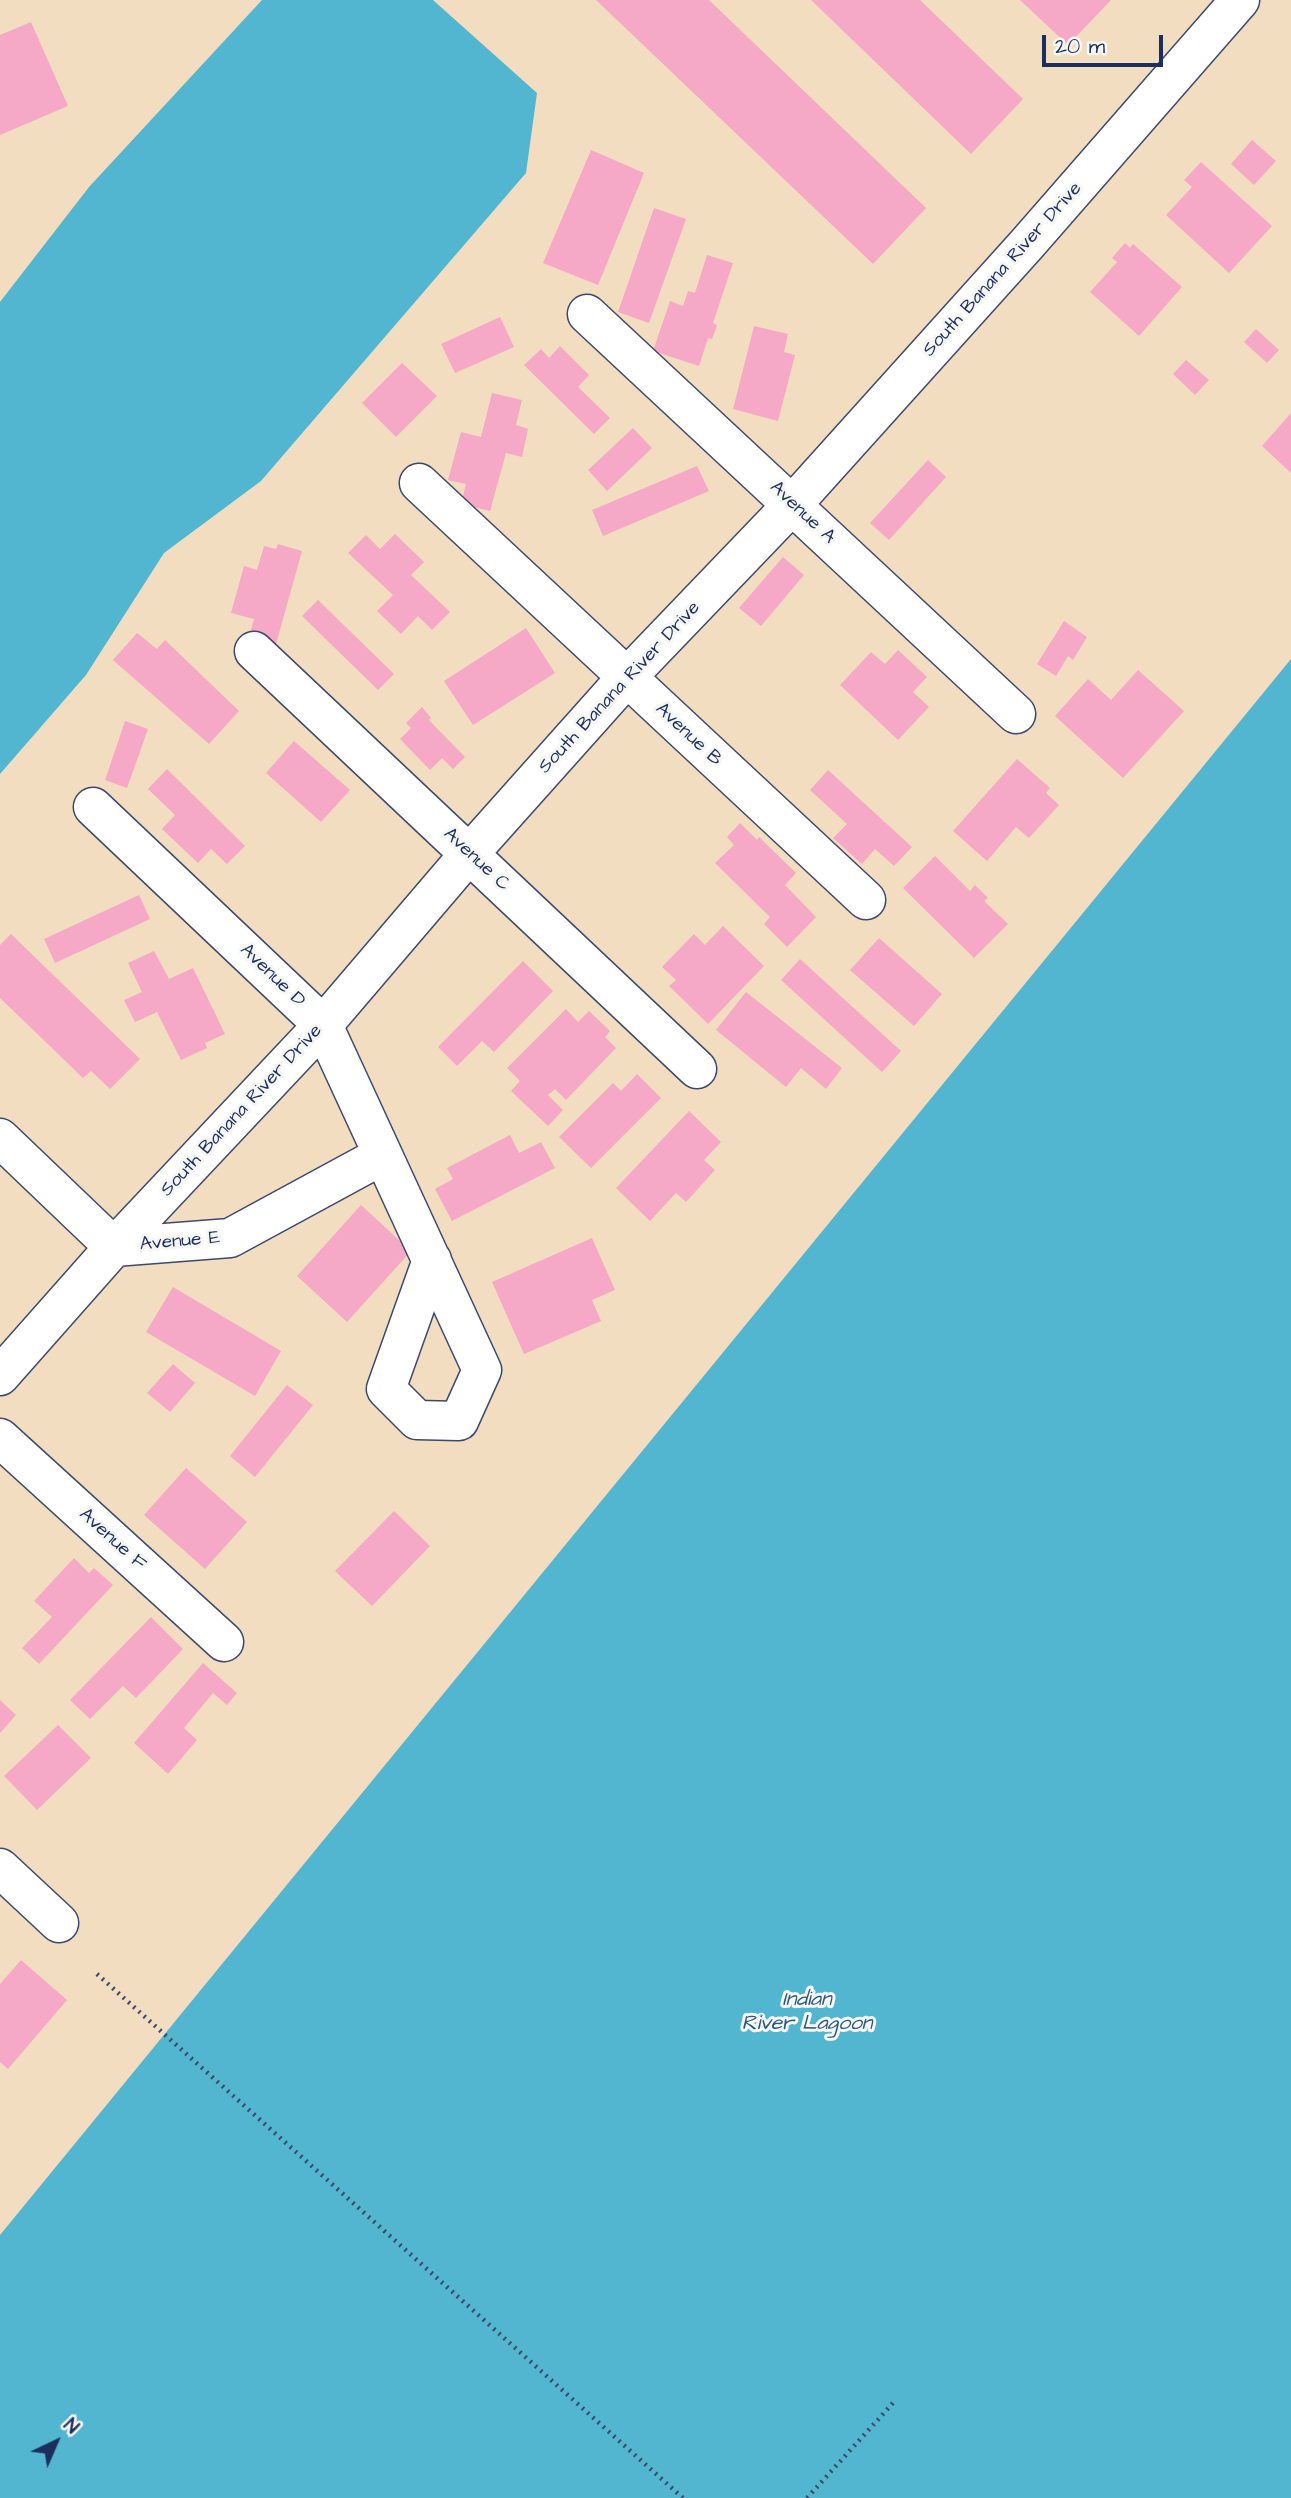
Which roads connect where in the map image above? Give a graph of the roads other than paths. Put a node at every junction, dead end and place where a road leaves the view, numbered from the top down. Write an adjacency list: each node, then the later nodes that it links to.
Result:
1 (1240, 0): 4 (street, South Banana River Drive)
2 (587, 314): 4 (street, Avenue A)
3 (419, 483): 6 (street, Avenue B)
4 (792, 505): 6 (street, South Banana River Drive); 7 (street, Avenue A)
5 (254, 651): 9 (street, Avenue C)
6 (627, 677): 9 (street, South Banana River Drive); 10 (street, Avenue B)
7 (1016, 714)
8 (93, 807): 11 (street, Avenue D)
9 (469, 854): 11 (street, South Banana River Drive); 12 (street, Avenue C)
10 (866, 900)
11 (323, 1025): 14 (street, Avenue D); 15 (street, South Banana River Drive)
12 (697, 1069)
13 (0, 1138): 15 (street, Avenue E)
14 (383, 1155): 15 (street, Avenue E); 16 (street, Avenue D)
15 (114, 1247): 17 (street, South Banana River Drive)
16 (432, 1260)
17 (0, 1376)
18 (0, 1438): 19 (street, Avenue F)
19 (224, 1642)
20 (0, 1868): 21 (street)
21 (59, 1923)

